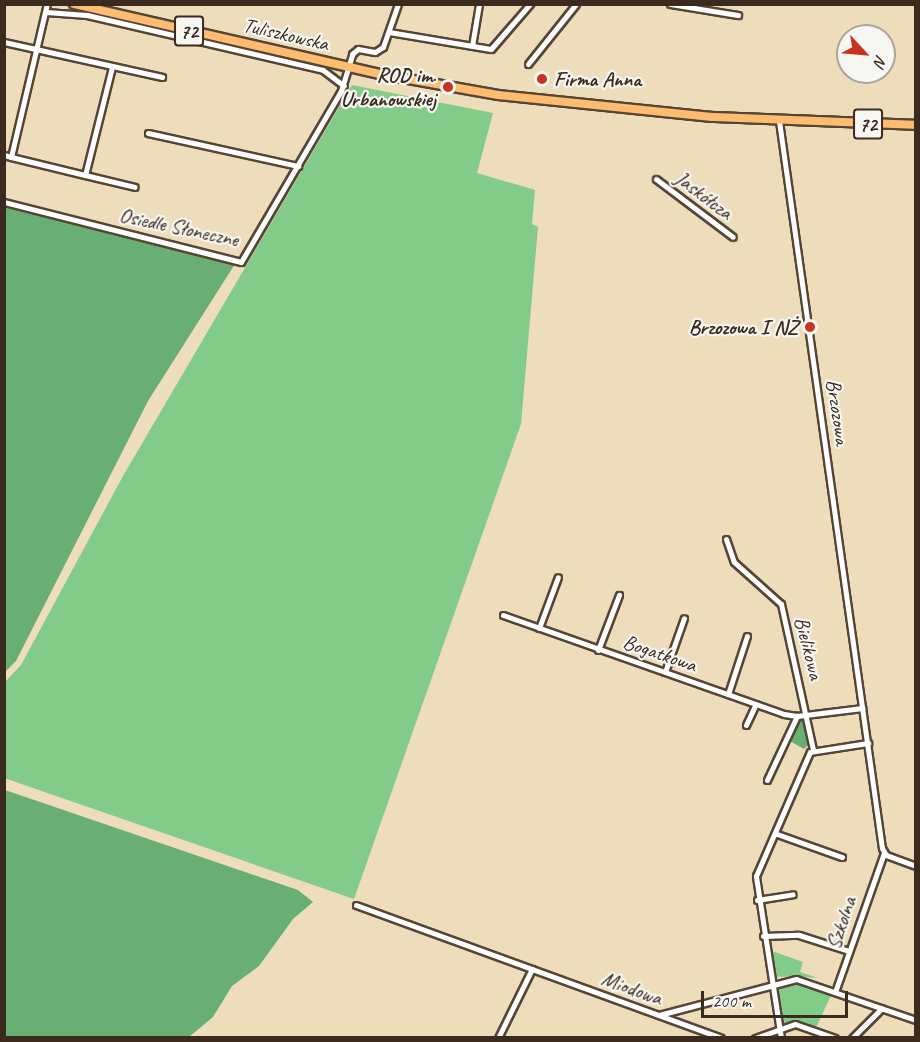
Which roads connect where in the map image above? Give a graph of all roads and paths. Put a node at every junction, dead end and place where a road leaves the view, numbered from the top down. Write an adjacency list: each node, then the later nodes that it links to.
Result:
1 (47, 4): 8 (street)
2 (74, 4): 16 (main road, Tuliszkowska / 72)
3 (398, 4): 10 (street)
4 (478, 4): 12 (street)
5 (530, 4): 12 (street)
6 (576, 4): 14 (street)
7 (670, 4): 9 (street)
8 (46, 12): 13 (street); 18 (street)
9 (738, 15)
10 (389, 32): 12 (street); 16 (street)
11 (4, 42): 13 (street)
12 (472, 46)
13 (37, 49): 15 (street); 23 (street)
14 (528, 64)
15 (112, 67): 17 (street); 25 (street)
16 (349, 67): 18 (street, Osiedle Słoneczne); 19 (main road, Tuliszkowska / 72)
17 (162, 77)
18 (344, 86): 24 (street, Osiedle Słoneczne)
19 (778, 121): 20 (main road, 72); 41 (street, Brzozowa)
20 (915, 125)
21 (148, 132): 24 (street)
22 (4, 155): 23 (street, Osiedle Słoneczne)
23 (11, 157): 25 (street, Osiedle Słoneczne)
24 (298, 166): 28 (street, Osiedle Słoneczne)
25 (85, 176): 27 (street, Osiedle Słoneczne)
26 (656, 178): 29 (street, Jaskółcza)
27 (135, 188)
28 (4, 202)
29 (733, 237)
30 (726, 539): 42 (street, Bielikowa)
31 (558, 577): 35 (street)
32 (619, 595): 37 (street)
33 (503, 615): 35 (street, Bogatkowa)
34 (684, 618): 38 (street)
35 (539, 628): 37 (street, Bogatkowa)
36 (747, 636): 39 (street)
37 (598, 650): 38 (street, Bogatkowa)
38 (665, 672): 39 (street, Bogatkowa)
39 (728, 694): 40 (street, Bogatkowa)
40 (756, 704): 43 (street, Bogatkowa); 44 (street)
41 (863, 708): 42 (street); 45 (street, Brzozowa)
42 (808, 715): 43 (street, Bogatkowa); 46 (street, Bielikowa)
43 (797, 716): 47 (street)
44 (746, 725)
45 (868, 743): 46 (street); 49 (street, Brzozowa)
46 (813, 750): 48 (street)
47 (767, 780)
48 (777, 834): 50 (street); 53 (street)
49 (884, 853): 51 (street); 56 (street, Szkolna)
50 (842, 857)
51 (915, 866)
52 (793, 894): 53 (street)
53 (757, 900): 55 (street)
54 (356, 905): 57 (street, Miodowa)
55 (763, 936): 56 (street); 58 (street)
56 (849, 951): 59 (street, Szkolna)
57 (532, 969): 61 (street, Miodowa); 64 (street)
58 (772, 985): 59 (street); 61 (street); 63 (street)
59 (835, 992): 60 (street)
60 (882, 1008): 62 (street); 69 (street)
61 (659, 1015): 65 (street, Miodowa)
62 (915, 1020)
63 (779, 1029): 66 (street); 67 (street); 68 (street)
64 (498, 1038)
65 (721, 1038)
66 (755, 1038)
67 (781, 1038)
68 (835, 1038)
69 (852, 1038)

